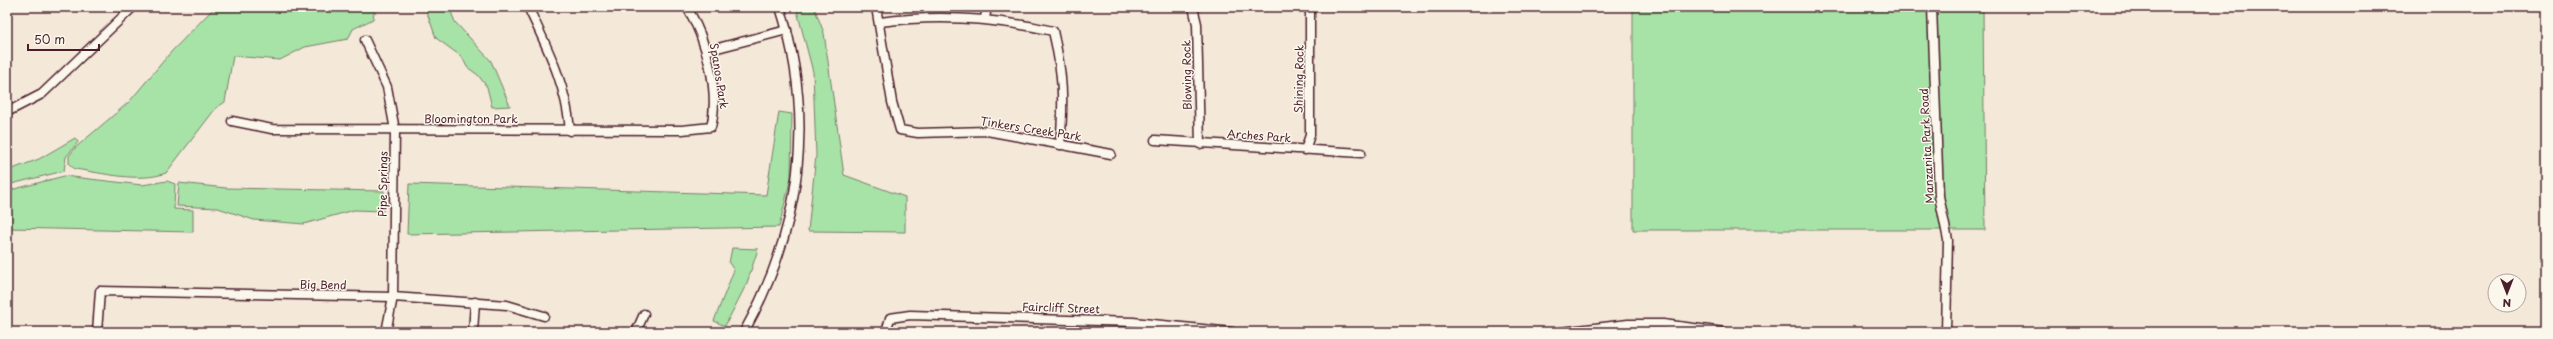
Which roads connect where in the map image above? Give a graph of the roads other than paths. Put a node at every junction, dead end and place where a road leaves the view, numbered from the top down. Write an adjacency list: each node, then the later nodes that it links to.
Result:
1 (133, 7): 15 (street)
2 (528, 7): 19 (street)
3 (687, 7): 14 (street, Spanos Park)
4 (780, 7): 12 (street)
5 (876, 7): 11 (street)
6 (987, 7): 10 (street)
7 (1193, 7): 21 (street, Blowing Rock)
8 (1310, 7): 23 (street, Shining Rock)
9 (1932, 7): 40 (street, Manzanita Park Road)
10 (985, 18): 11 (street); 22 (street)
11 (880, 22): 22 (street, Tinkers Creek Park)
12 (787, 30): 14 (street); 35 (street)
13 (365, 40): 18 (street, Pipe Springs)
14 (706, 51): 17 (street, Spanos Park)
15 (7, 112)
16 (232, 121): 18 (street, Bloomington Park)
17 (711, 128): 19 (street, Bloomington Park)
18 (395, 130): 19 (street, Bloomington Park); 26 (street, Pipe Springs)
19 (570, 131)
20 (1155, 140): 21 (street, Arches Park)
21 (1200, 144): 23 (street, Arches Park)
22 (1060, 145): 25 (street, Tinkers Creek Park)
23 (1305, 150): 24 (street, Arches Park)
24 (1361, 153)
25 (1111, 154)
26 (393, 297): 27 (street, Big Bend); 31 (street, Big Bend); 32 (street, Pipe Springs)
27 (475, 302): 29 (street, Big Bend); 33 (street)
28 (644, 314): 34 (street)
29 (544, 316)
30 (1170, 329): 36 (street, Faircliff Street); 37 (street, Faircliff Street)
31 (97, 332)
32 (386, 332)
33 (473, 332)
34 (636, 332)
35 (744, 332)
36 (886, 332)
37 (1232, 332)
38 (1561, 332): 39 (street)
39 (1724, 332)
40 (1946, 332)

